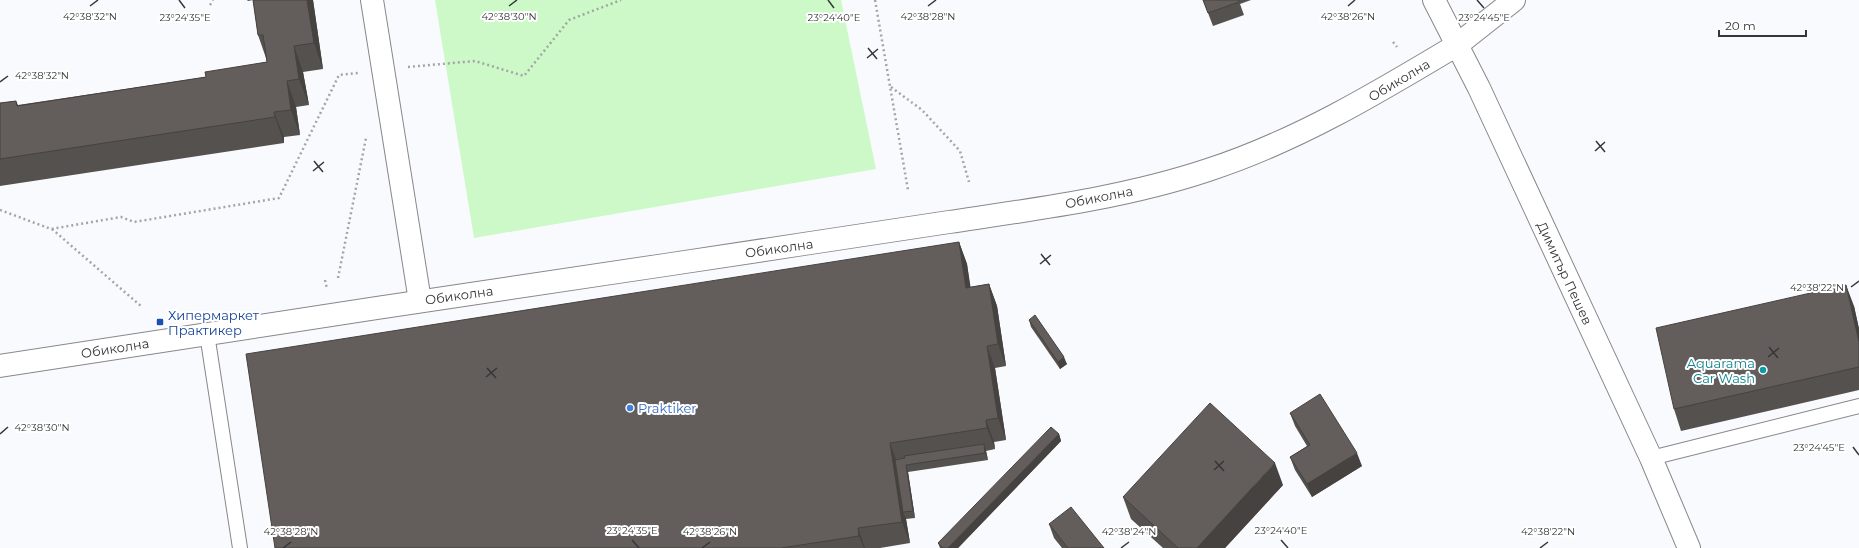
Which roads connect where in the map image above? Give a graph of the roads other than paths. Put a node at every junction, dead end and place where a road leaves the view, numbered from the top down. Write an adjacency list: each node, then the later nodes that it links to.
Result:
1 (372, 0): 5 (street)
2 (1434, 0): 4 (street, Димитър Пешев)
3 (1514, 0): 4 (street, Обиколна)
4 (1458, 45): 5 (street, Обиколна); 9 (street, Димитър Пешев)
5 (420, 301): 6 (street, Обиколна)
6 (207, 334): 7 (street, Обиколна); 10 (lane)
7 (0, 366)
8 (1859, 406): 9 (lane)
9 (1651, 458): 11 (street, Димитър Пешев)
10 (240, 548)
11 (1689, 548)

